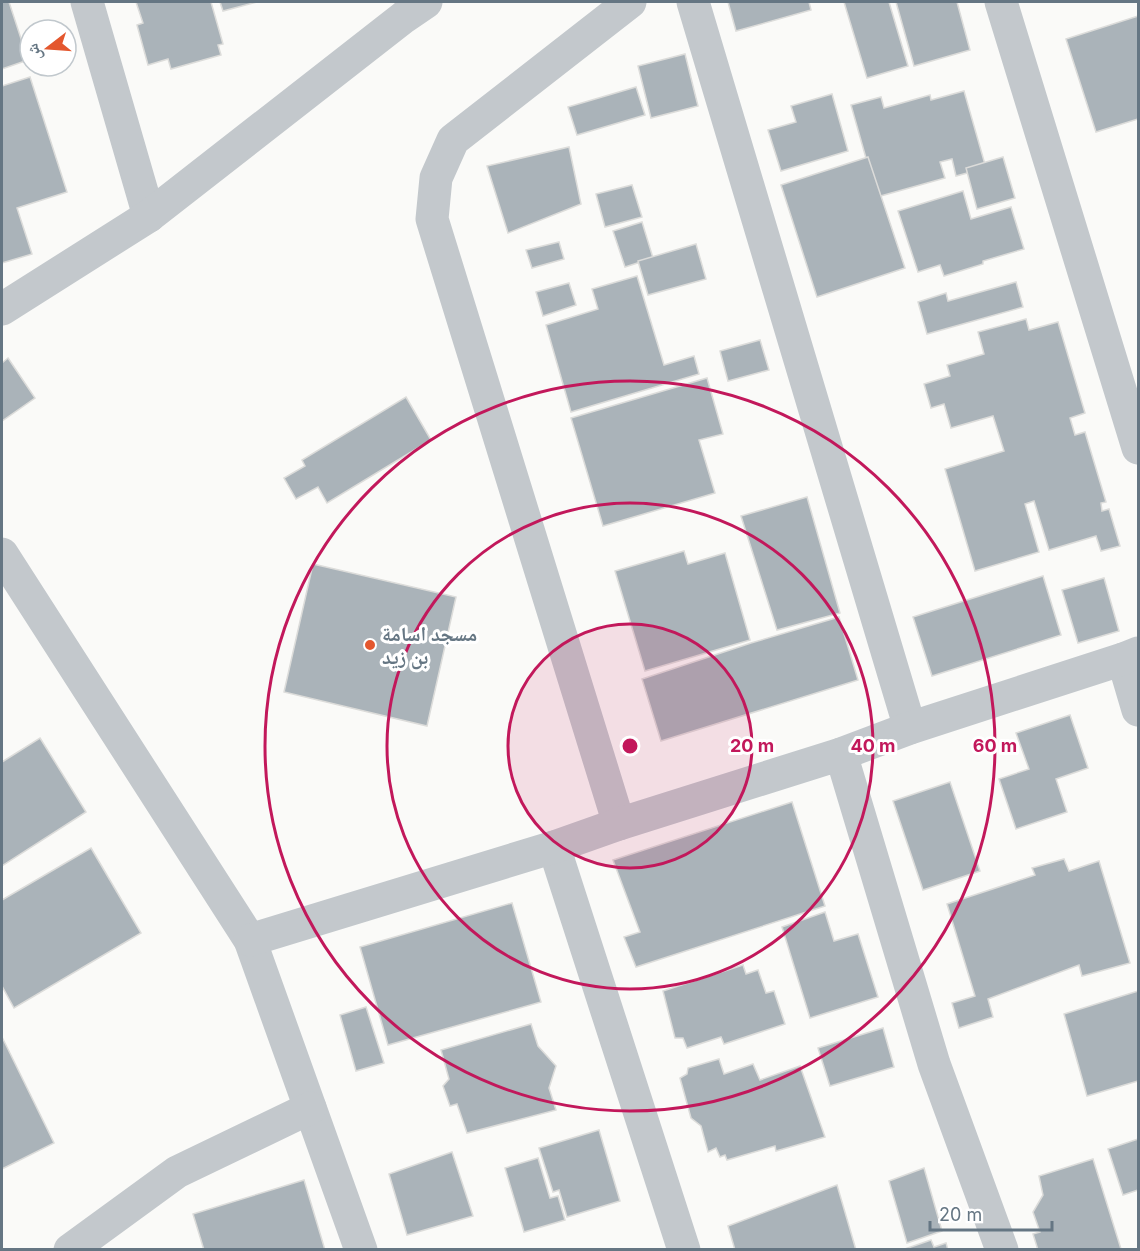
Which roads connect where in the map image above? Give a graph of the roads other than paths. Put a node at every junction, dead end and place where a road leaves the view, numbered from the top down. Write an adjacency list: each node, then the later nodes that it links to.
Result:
1 (87, 2): 6 (street)
2 (630, 2): 14 (street)
3 (693, 2): 12 (street)
4 (1001, 2): 8 (street)
5 (410, 7): 6 (street)
6 (149, 216): 7 (street)
7 (2, 309)
8 (1138, 448)
9 (2, 554): 16 (street)
10 (1131, 656): 11 (street); 12 (street)
11 (1138, 710)
12 (910, 728): 13 (street)
13 (841, 754): 14 (street); 21 (street)
14 (619, 824): 15 (street)
15 (555, 847): 16 (street); 20 (street)
16 (250, 940): 17 (street)
17 (310, 1108): 18 (street); 19 (street)
18 (70, 1250)
19 (360, 1250)
20 (684, 1250)
21 (1002, 1250)

